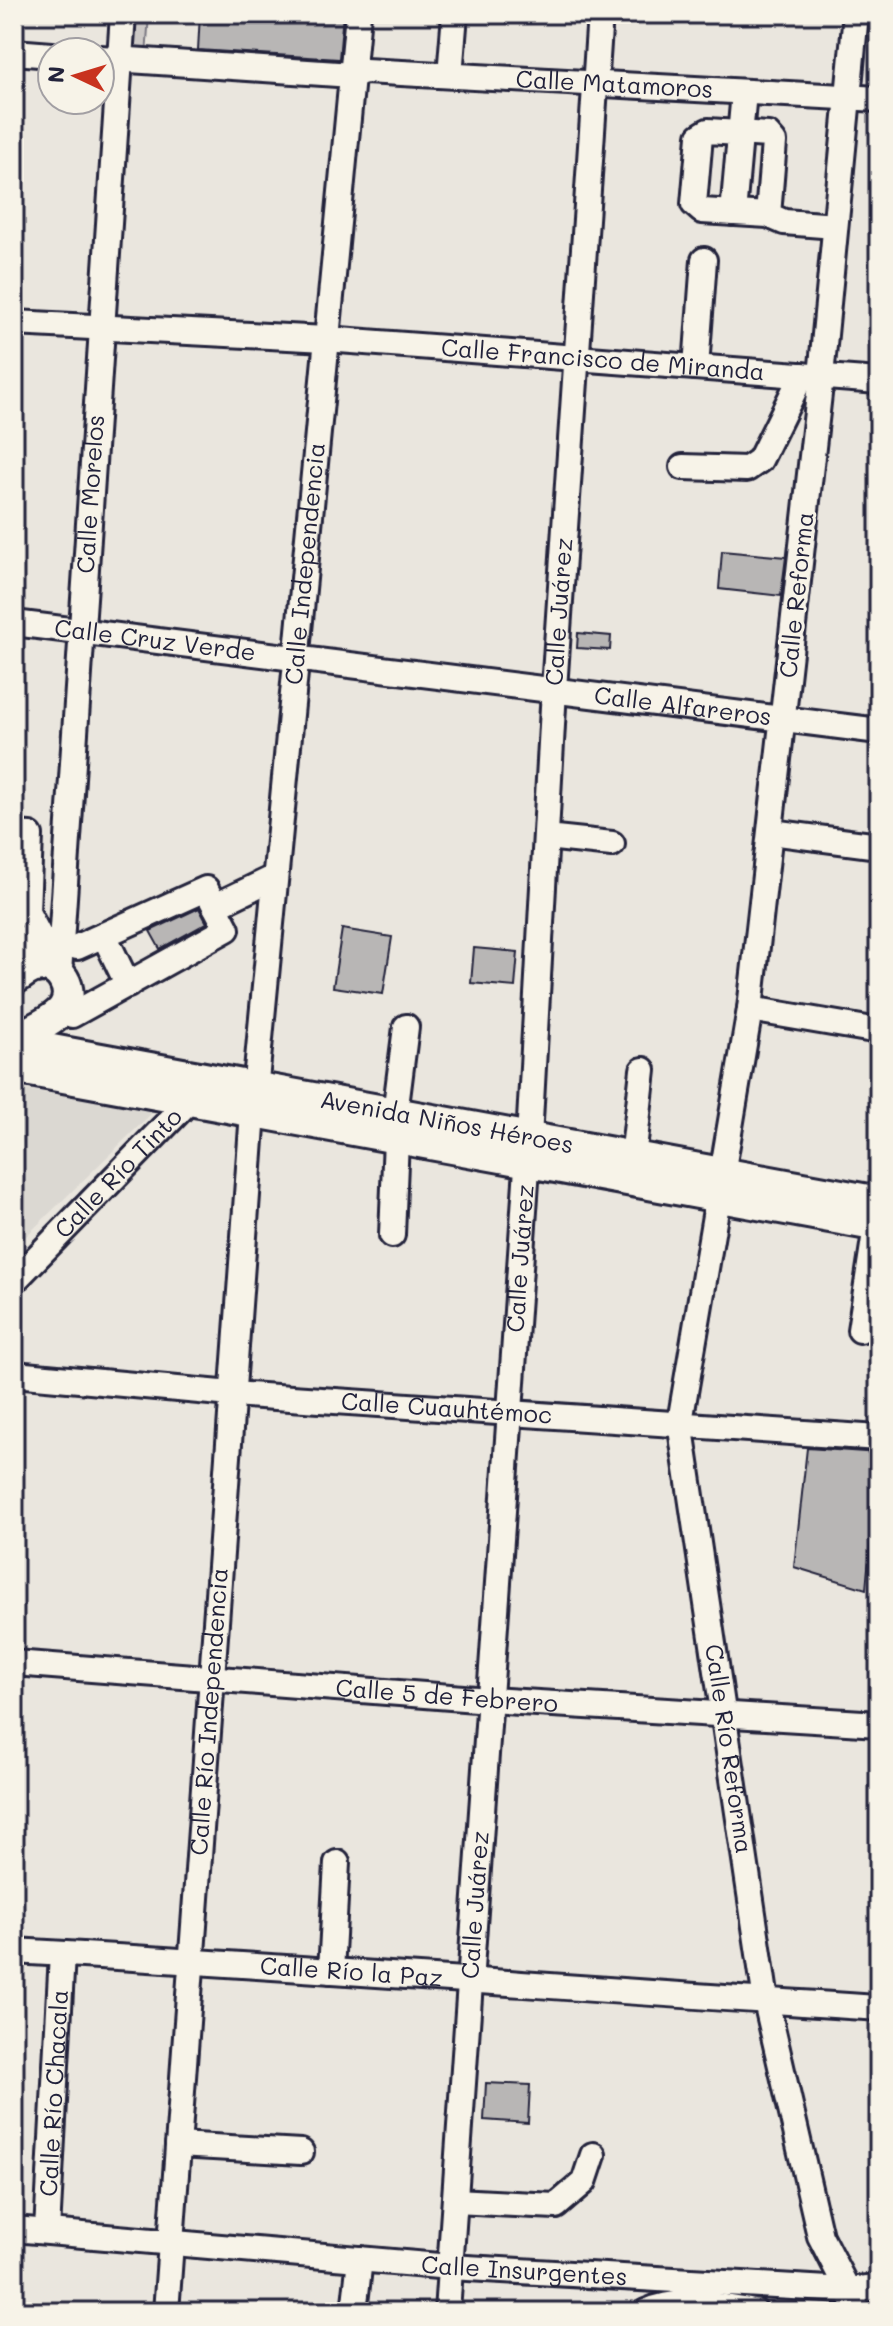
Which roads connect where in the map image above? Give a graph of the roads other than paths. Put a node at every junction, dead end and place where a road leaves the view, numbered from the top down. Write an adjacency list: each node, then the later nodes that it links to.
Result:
1 (123, 14): 6 (street, Calle Morelos)
2 (358, 14): 10 (street, Calle Independencia)
3 (455, 14): 11 (street)
4 (600, 14): 12 (street, Calle Juárez)
5 (856, 14): 14 (street, Calle Reforma)
6 (116, 38)
7 (14, 52): 8 (street)
8 (36, 54)
9 (116, 59): 10 (street, Calle Matamoros)
10 (352, 75): 11 (street, Calle Matamoros); 24 (street, Calle Independencia)
11 (450, 75): 12 (street, Calle Matamoros)
12 (595, 83): 13 (street, Calle Matamoros); 25 (street, Calle Juárez)
13 (744, 92): 14 (street, Calle Matamoros); 17 (street)
14 (846, 98): 15 (street, Calle Matamoros); 20 (street, Calle Reforma)
15 (879, 99)
16 (108, 116): 23 (street, Calle Morelos)
17 (740, 133): 18 (street); 18 (street); 19 (street)
18 (733, 213): 19 (street)
19 (768, 215): 20 (street)
20 (835, 226): 27 (street, Calle Reforma)
21 (704, 260): 26 (street)
22 (14, 323): 23 (street, Calle Francisco de Miranda)
23 (102, 328): 24 (street, Calle Francisco de Miranda); 31 (street, Calle Morelos)
24 (326, 339): 25 (street, Calle Francisco de Miranda); 32 (street, Calle Independencia)
25 (576, 358): 26 (street, Calle Francisco de Miranda); 33 (street, Calle Juárez)
26 (696, 367): 27 (street, Calle Francisco de Miranda)
27 (812, 376): 28 (street, Calle Francisco de Miranda); 29 (street); 34 (street, Calle Reforma)
28 (879, 381)
29 (683, 467)
30 (14, 623): 31 (street, Calle Cruz Verde)
31 (82, 632): 32 (street, Calle Cruz Verde); 46 (street, Calle Morelos)
32 (296, 660): 33 (street, Calle Alfareros); 41 (street, Calle Independencia)
33 (554, 689): 34 (street, Calle Alfareros); 38 (street, Calle Juárez)
34 (783, 721): 35 (street, Calle Alfareros); 36 (street, Calle Reforma)
35 (879, 731)
36 (771, 832): 40 (street); 48 (street, Calle Reforma)
37 (14, 834): 43 (street)
38 (546, 837): 39 (street); 58 (street, Calle Juárez)
39 (612, 844)
40 (879, 846)
41 (275, 877): 42 (street); 56 (street, Calle Independencia)
42 (215, 906): 44 (street); 47 (street)
43 (23, 935): 46 (street)
44 (104, 935): 45 (street); 47 (street)
45 (77, 947)
46 (36, 973): 52 (main road)
47 (128, 985): 49 (street)
48 (750, 1009): 51 (street); 60 (street, Calle Reforma)
49 (72, 1015)
50 (406, 1027): 57 (street)
51 (879, 1031)
52 (14, 1041): 56 (main road, Avenida Niños Héroes)
53 (14, 1068): 55 (main road, Avenida Niños Héroes)
54 (643, 1070): 59 (street)
55 (190, 1100): 56 (main road, Avenida Niños Héroes); 63 (street, Calle Río Tinto)
56 (254, 1100): 57 (main road, Avenida Niños Héroes); 66 (street, Calle Río Independencia)
57 (396, 1127): 58 (main road, Avenida Niños Héroes); 62 (street)
58 (528, 1151): 59 (main road, Avenida Niños Héroes); 60 (main road, Avenida Niños Héroes); 67 (street, Calle Juárez)
59 (633, 1158): 60 (main road, Avenida Niños Héroes)
60 (721, 1186): 61 (main road, Avenida Niños Héroes); 68 (street, Calle Río Reforma)
61 (878, 1218): 64 (street)
62 (392, 1235)
63 (14, 1281)
64 (860, 1330)
65 (14, 1374): 66 (street, Calle Cuauhtémoc)
66 (232, 1394): 67 (street, Calle Cuauhtémoc); 71 (street, Calle Río Independencia)
67 (511, 1410): 68 (street, Calle Cuauhtémoc); 72 (street, Calle Juárez)
68 (680, 1422): 69 (street, Calle Cuauhtémoc); 73 (street, Calle Río Reforma)
69 (879, 1438)
70 (14, 1663): 71 (street, Calle 5 de Febrero)
71 (212, 1676): 72 (street, Calle 5 de Febrero); 78 (street, Calle Río Independencia)
72 (489, 1700): 73 (street, Calle 5 de Febrero); 80 (street, Calle Juárez)
73 (726, 1714): 74 (street, Calle 5 de Febrero); 81 (street, Calle Río Reforma)
74 (879, 1724)
75 (337, 1863): 79 (street)
76 (14, 1951): 77 (street, Calle Río la Paz)
77 (62, 1954): 78 (street, Calle Río la Paz); 88 (street, Calle Río Chacala)
78 (191, 1959): 79 (street, Calle Río la Paz); 83 (street, Calle Río Independencia)
79 (331, 1971): 80 (street, Calle Río la Paz)
80 (470, 1982): 81 (street, Calle Río la Paz); 86 (street, Calle Juárez)
81 (766, 2001): 82 (street, Calle Río la Paz); 93 (street, Calle Río Reforma)
82 (879, 2008)
83 (178, 2145): 84 (street); 89 (street, Calle Río Independencia)
84 (301, 2152)
85 (593, 2155): 86 (street)
86 (455, 2201): 91 (street, Calle Juárez)
87 (14, 2229): 88 (street, Calle Insurgentes)
88 (47, 2231): 89 (street, Calle Insurgentes)
89 (171, 2242): 90 (street, Calle Insurgentes); 94 (street, Calle Río Independencia)
90 (360, 2259): 91 (street, Calle Insurgentes); 95 (street)
91 (450, 2267): 93 (street, Calle Insurgentes); 96 (street, Calle Juárez)
92 (879, 2287): 93 (street, Calle Insurgentes)
93 (845, 2290): 99 (street, Calle Río Reforma)
94 (166, 2312)
95 (354, 2312)
96 (447, 2312)
97 (646, 2312): 98 (street)
98 (755, 2312)
99 (859, 2312)

